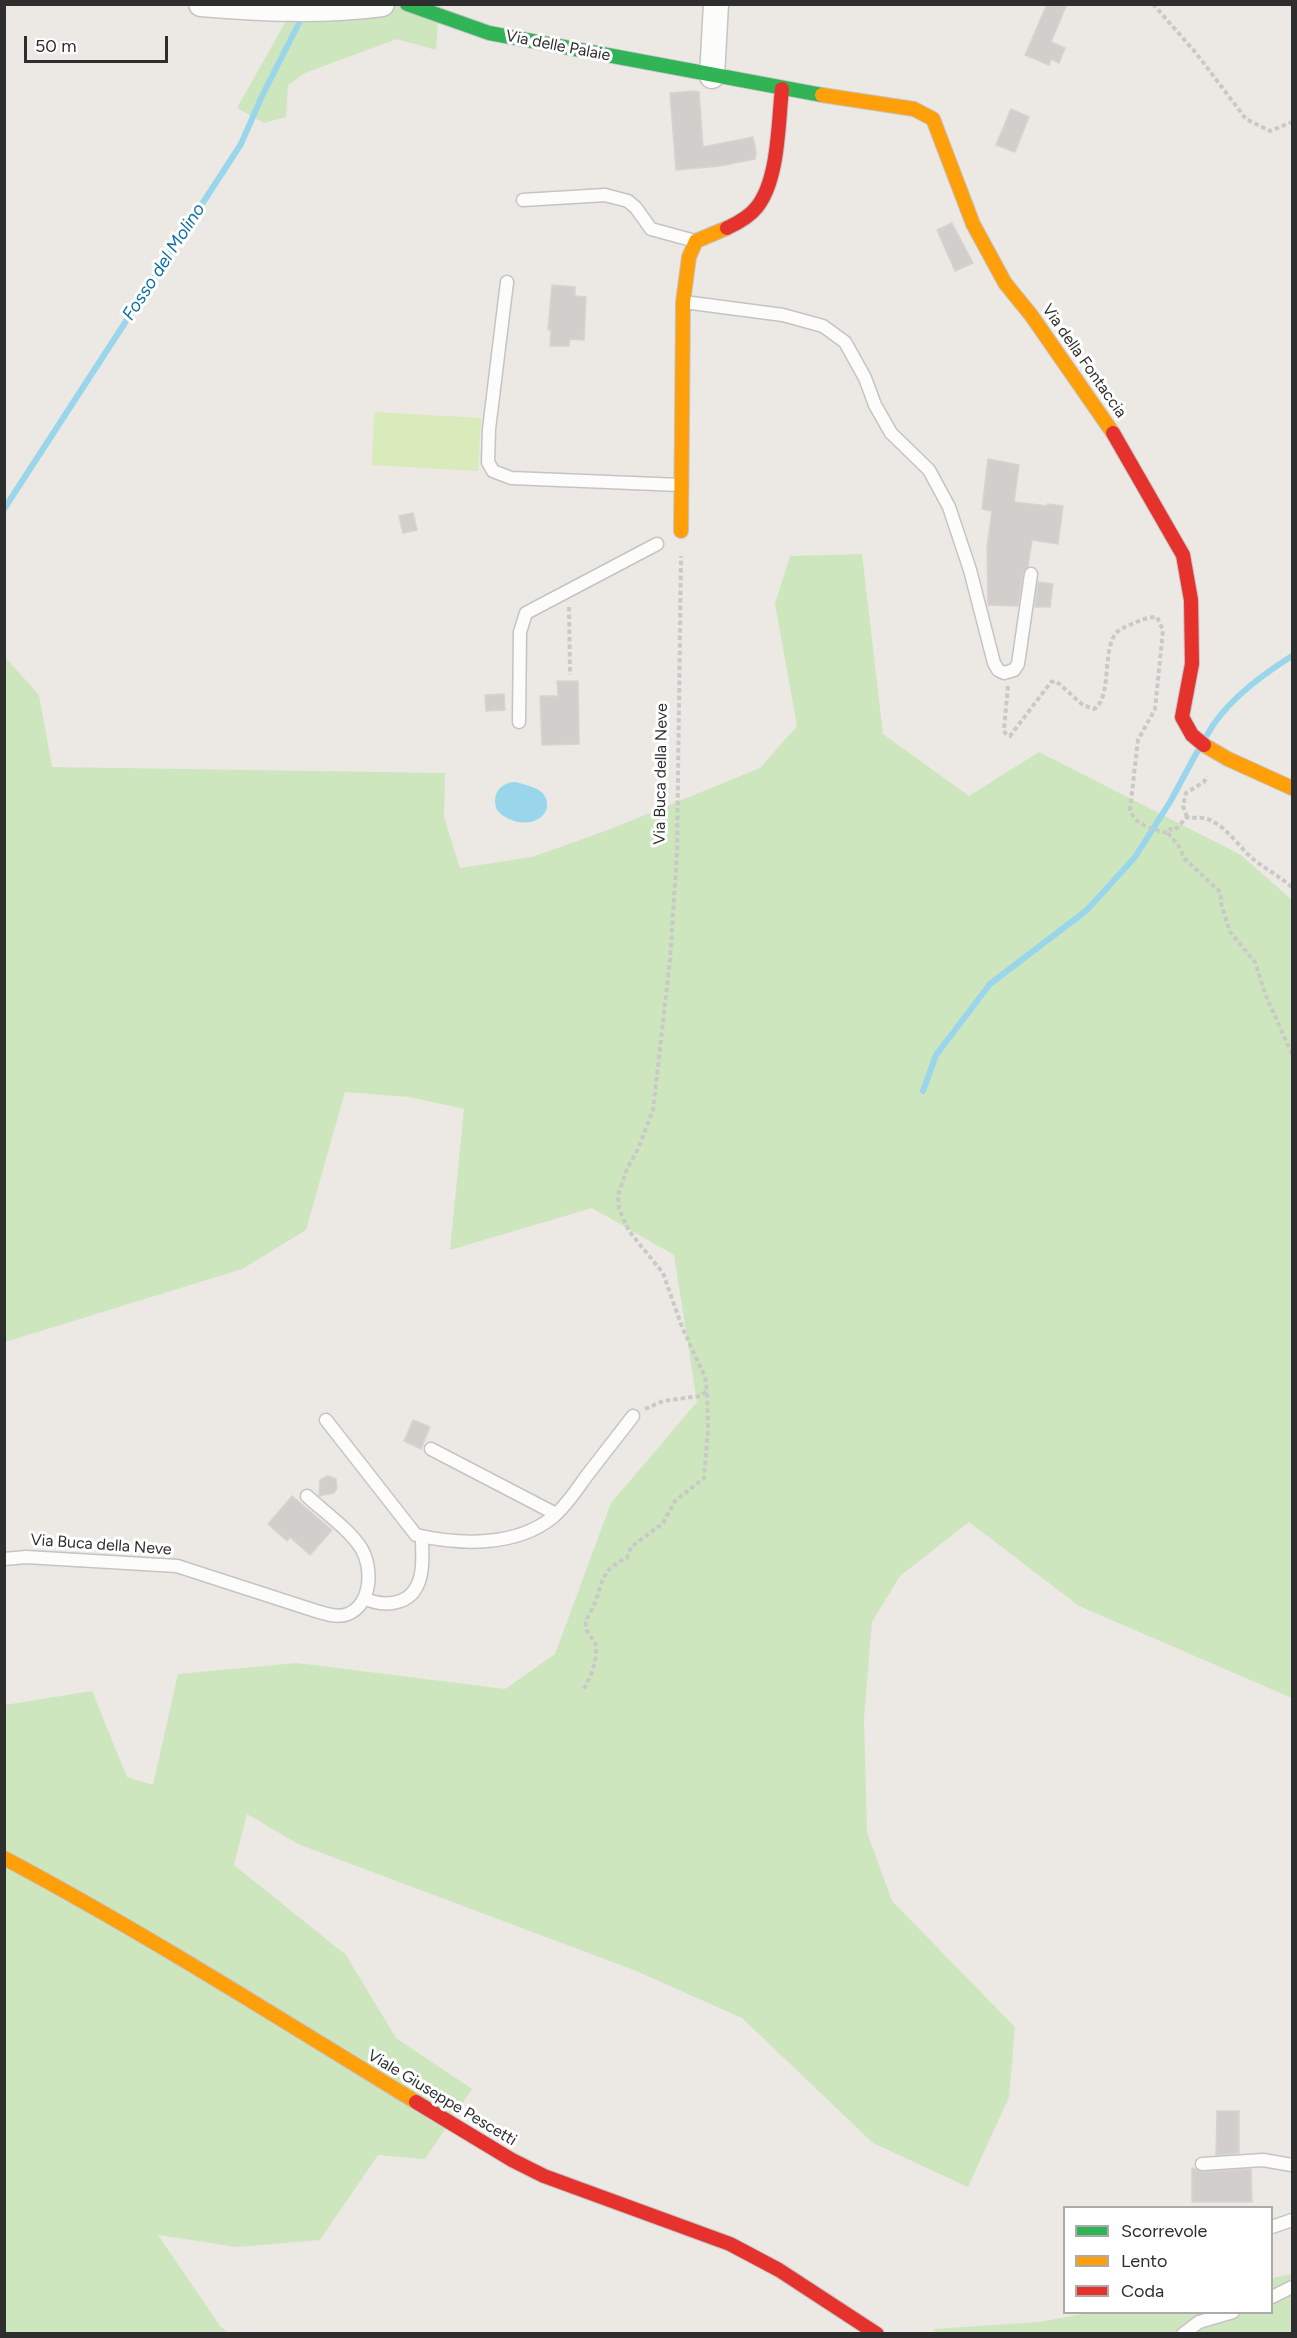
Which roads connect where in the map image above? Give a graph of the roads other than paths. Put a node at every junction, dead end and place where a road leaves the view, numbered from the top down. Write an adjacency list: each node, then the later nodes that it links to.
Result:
1 (201, 4): 2 (street)
2 (382, 4)
3 (407, 4): 5 (street, Via delle Palaie)
4 (716, 4): 5 (street)
5 (712, 76): 6 (street, Via della Fontaccia)
6 (782, 89): 8 (street); 16 (street, Via della Fontaccia)
7 (523, 200): 8 (lane)
8 (696, 241): 10 (street)
9 (507, 282): 11 (lane)
10 (683, 302): 11 (street); 14 (lane)
11 (682, 485): 12 (street)
12 (676, 534)
13 (657, 544): 15 (lane)
14 (1031, 574)
15 (519, 722)
16 (1293, 788)
17 (633, 1416): 21 (lane)
18 (326, 1420): 22 (lane)
19 (431, 1449): 21 (lane)
20 (307, 1496): 24 (lane)
21 (556, 1514): 22 (lane)
22 (422, 1536): 24 (lane)
23 (4, 1559): 24 (lane, Via Buca della Neve)
24 (364, 1598)
25 (4, 1858): 33 (street, Viale Giuseppe Pescetti)
26 (1202, 2164): 27 (lane)
27 (1293, 2165)
28 (1293, 2220): 29 (lane)
29 (1273, 2227)
30 (1293, 2287): 31 (lane)
31 (1273, 2297)
32 (1229, 2314): 34 (lane)
33 (877, 2334)
34 (1183, 2334)

